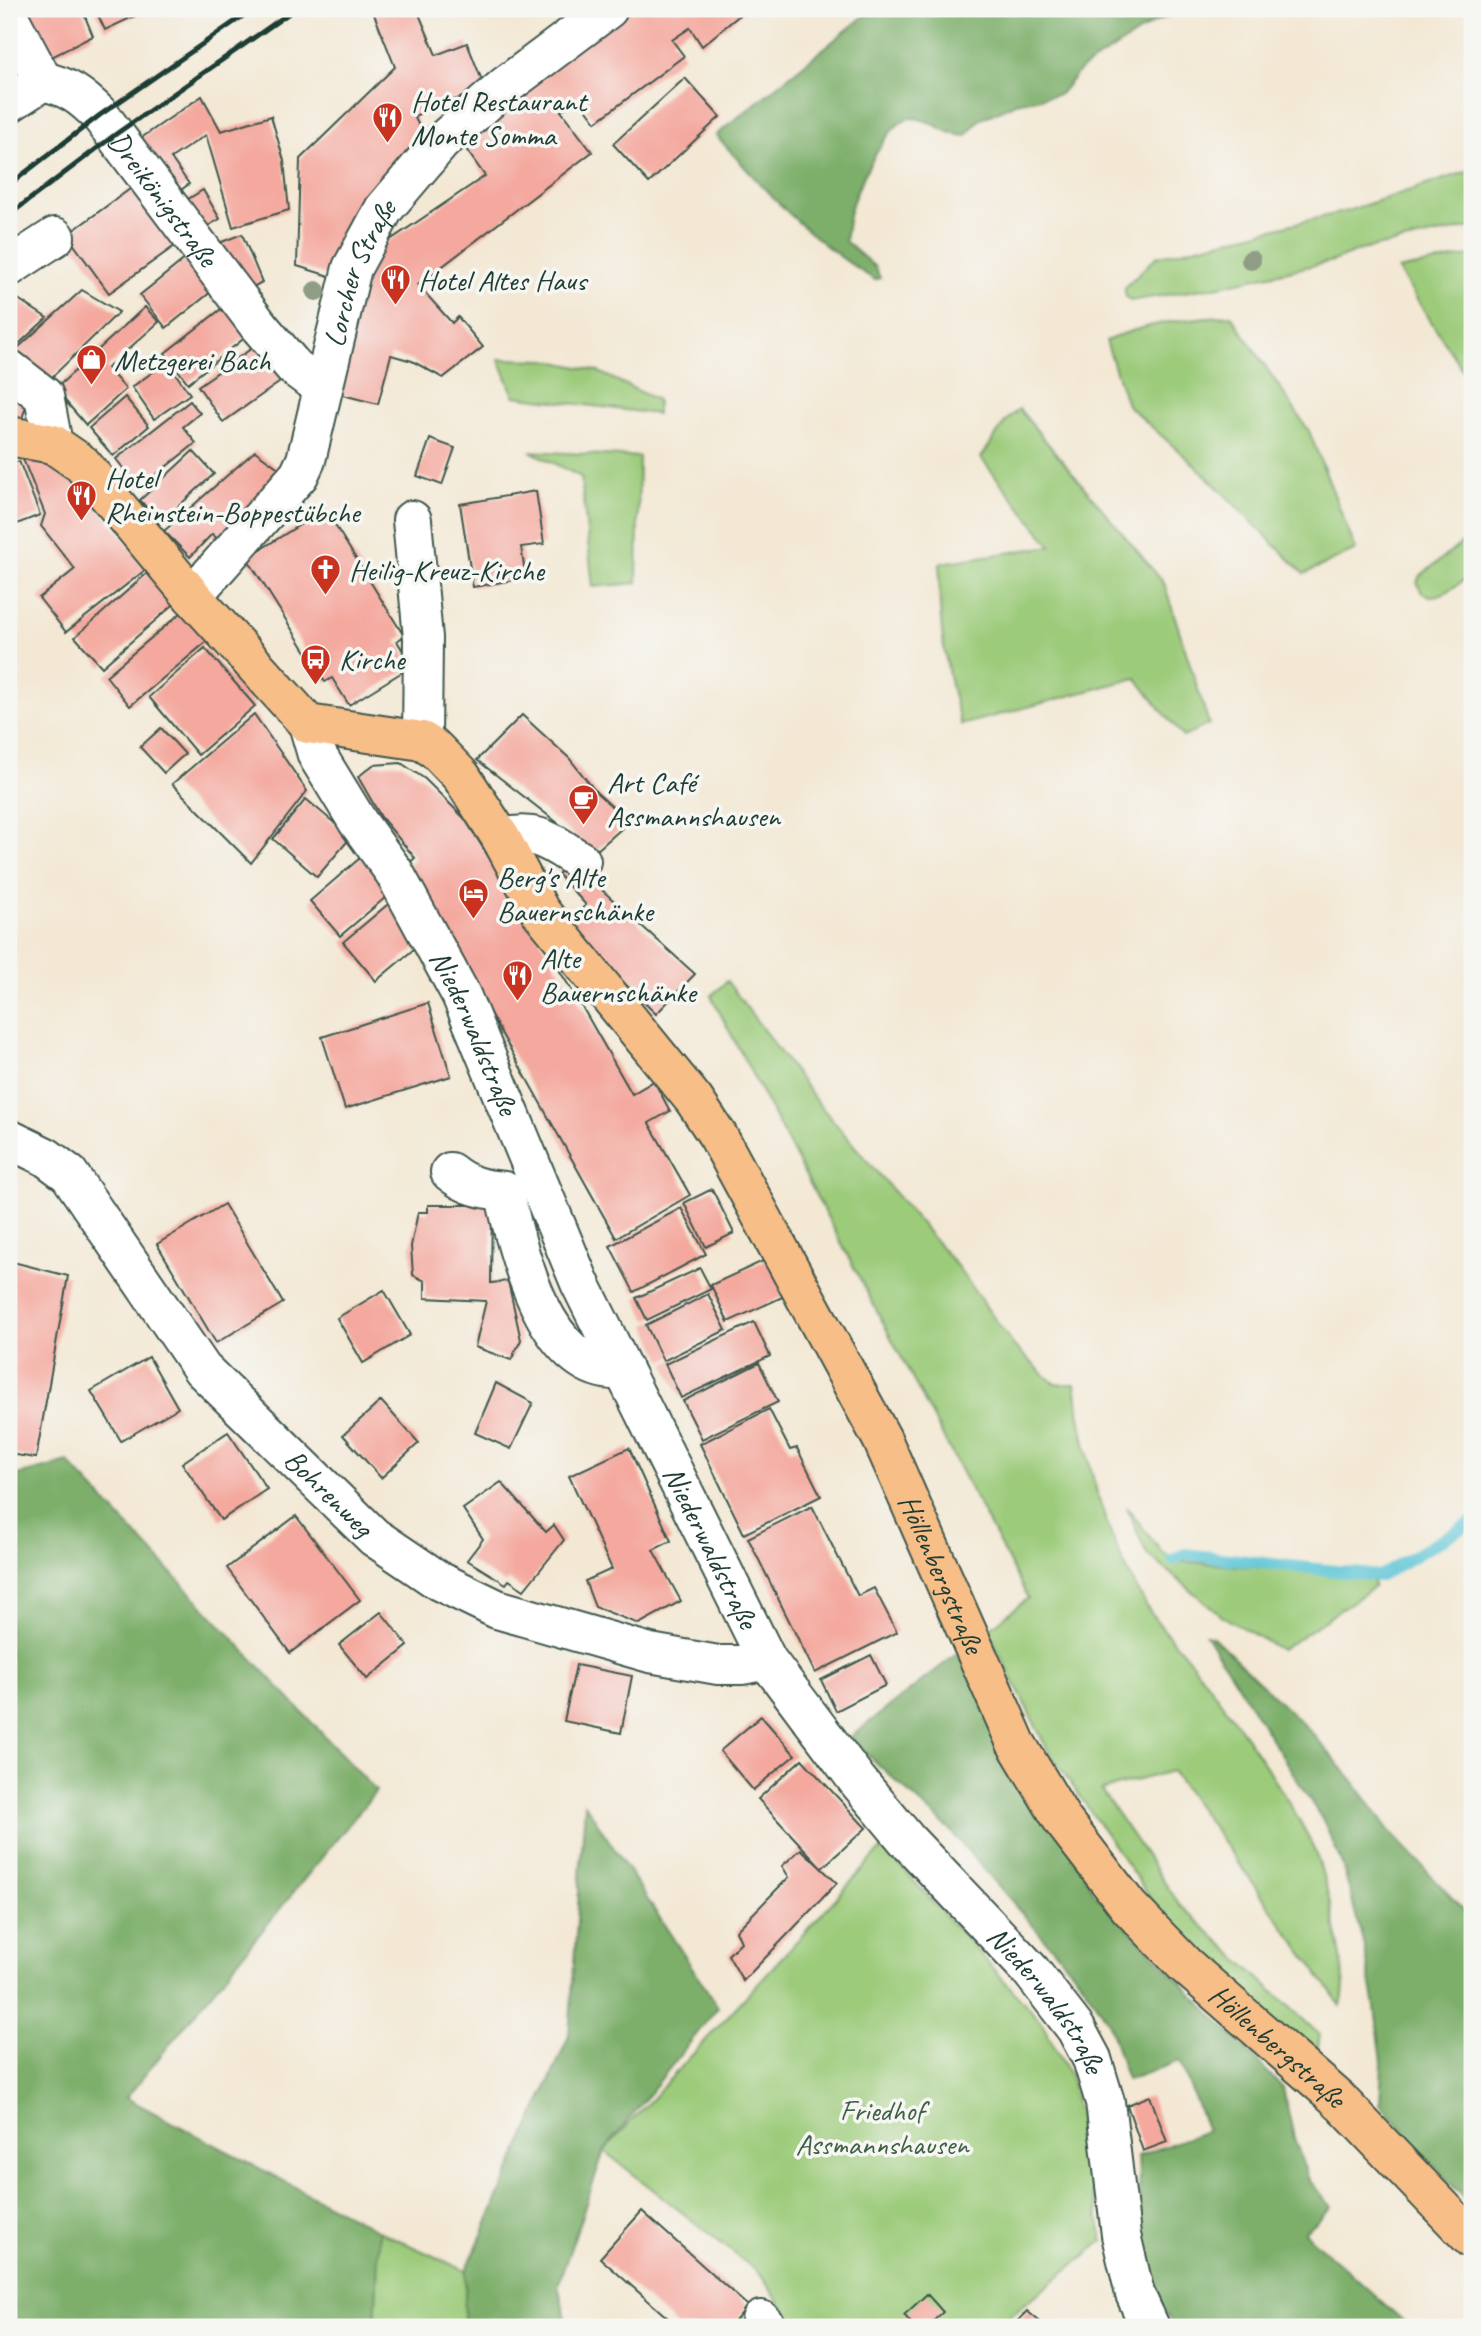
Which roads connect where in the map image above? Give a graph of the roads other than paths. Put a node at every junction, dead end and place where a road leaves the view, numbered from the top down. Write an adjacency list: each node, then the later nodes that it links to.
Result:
1 (608, 9): 8 (street, Lorcher Straße)
2 (9, 17): 3 (street)
3 (43, 81): 4 (street); 8 (street, Dreikönigstraße)
4 (9, 103)
5 (55, 237): 6 (street)
6 (9, 267)
7 (9, 369): 10 (street)
8 (322, 383): 12 (street, Lorcher Straße)
9 (9, 436): 10 (main road)
10 (53, 444): 12 (main road)
11 (412, 520): 14 (street)
12 (192, 596): 13 (main road)
13 (308, 724): 14 (main road); 19 (street, Niederwaldstraße)
14 (422, 741): 15 (main road, Höllenbergstraße)
15 (501, 838): 16 (street); 21 (main road, Höllenbergstraße)
16 (581, 860)
17 (9, 1139): 20 (street, Bohrenweg)
18 (450, 1172): 19 (street)
19 (624, 1370): 20 (street, Niederwaldstraße)
20 (767, 1660): 22 (street, Niederwaldstraße)
21 (1472, 2239)
22 (1150, 2327)

